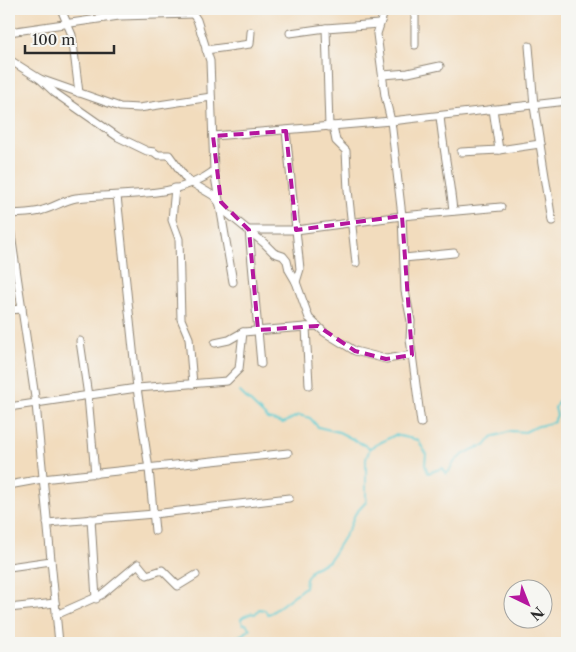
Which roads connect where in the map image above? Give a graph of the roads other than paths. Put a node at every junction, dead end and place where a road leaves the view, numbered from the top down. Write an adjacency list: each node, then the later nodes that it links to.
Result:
1 (61, 9): 5 (street)
2 (385, 9): 6 (street)
3 (415, 9): 11 (street)
4 (195, 12): 5 (street); 13 (street)
5 (68, 24): 8 (street); 18 (street)
6 (379, 24): 7 (street); 16 (street)
7 (326, 28): 10 (street); 25 (street)
8 (9, 32)
9 (251, 32): 13 (street)
10 (290, 33)
11 (415, 46)
12 (528, 46): 21 (street)
13 (206, 50): 19 (street)
14 (9, 62): 17 (street)
15 (440, 66): 16 (street)
16 (383, 75): 24 (street)
17 (40, 79): 18 (street); 32 (street)
18 (79, 92): 19 (street)
19 (211, 97): 27 (street)
20 (567, 101): 21 (street)
21 (534, 106): 22 (street); 28 (street)
22 (493, 109): 23 (street); 29 (street)
23 (440, 116): 24 (street); 37 (street)
24 (391, 121): 25 (street); 39 (street)
25 (331, 126): 26 (street); 42 (street)
26 (286, 131): 27 (street); 44 (street)
27 (213, 136): 31 (street)
28 (540, 144): 29 (street); 41 (street)
29 (499, 150): 30 (street)
30 (461, 152)
31 (214, 171): 32 (street); 35 (street)
32 (193, 183): 33 (street); 35 (street)
33 (175, 188): 34 (street); 60 (street)
34 (117, 196): 38 (street); 62 (street)
35 (220, 202): 43 (street); 48 (street)
36 (501, 207): 37 (street)
37 (453, 211): 39 (street)
38 (9, 214)
39 (402, 216): 42 (street); 46 (street)
40 (9, 221): 50 (street)
41 (552, 221)
42 (351, 223): 44 (street); 47 (street)
43 (249, 230): 44 (street); 49 (street); 54 (street)
44 (296, 230): 49 (street)
45 (454, 253): 46 (street)
46 (404, 258): 58 (street)
47 (356, 263)
48 (233, 282)
49 (296, 282): 52 (street)
50 (22, 309): 51 (street); 64 (street)
51 (9, 310)
52 (318, 326): 53 (street); 58 (street)
53 (306, 327): 54 (street); 61 (street)
54 (258, 330): 55 (street); 59 (street)
55 (243, 332): 57 (street); 60 (street)
56 (80, 341): 63 (street)
57 (215, 343)
58 (412, 355): 66 (street)
59 (261, 364)
60 (193, 384): 62 (street)
61 (309, 385)
62 (137, 388): 63 (street); 68 (street)
63 (88, 396): 64 (street); 69 (street)
64 (36, 404): 65 (street); 70 (street)
65 (9, 407)
66 (421, 423)
67 (288, 453): 68 (street)
68 (150, 469): 69 (street); 73 (street)
69 (95, 474): 70 (street)
70 (42, 479): 71 (street); 75 (street)
71 (9, 485)
72 (289, 498): 73 (street)
73 (154, 514): 74 (street); 76 (street)
74 (91, 519): 75 (street); 80 (street)
75 (46, 523): 77 (street)
76 (155, 531)
77 (51, 560): 78 (street); 81 (street)
78 (9, 567)
79 (196, 574): 80 (street)
80 (96, 599): 83 (street)
81 (55, 603): 82 (street); 83 (street)
82 (9, 608)
83 (56, 615): 84 (street)
84 (59, 643)

